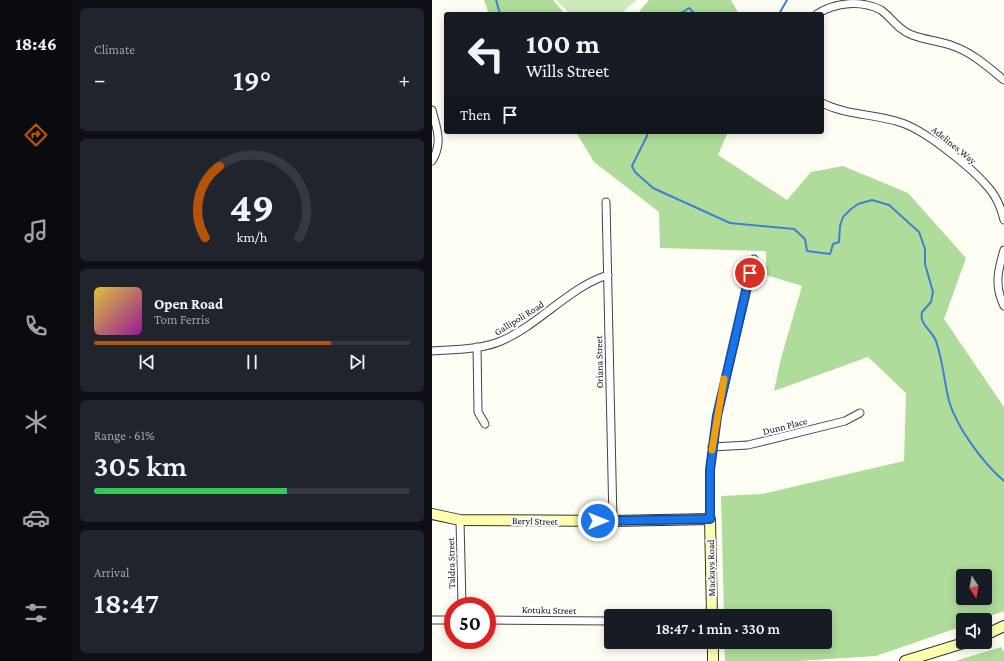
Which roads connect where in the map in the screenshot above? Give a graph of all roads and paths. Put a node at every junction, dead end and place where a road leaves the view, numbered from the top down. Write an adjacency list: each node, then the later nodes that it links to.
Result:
1 (874, 3): 2 (street); 3 (street)
2 (821, 12)
3 (1004, 80)
4 (824, 104): 8 (street, Adelines Way)
5 (432, 110): 6 (street)
6 (432, 161)
7 (606, 202): 11 (street, Oriana Street)
8 (1004, 220)
9 (1004, 250): 12 (street)
10 (754, 259): 17 (street)
11 (608, 276): 13 (street, Gallipoli Road); 21 (street, Oriana Street)
12 (1004, 306)
13 (477, 348): 14 (street, Gallipoli Road); 16 (street)
14 (432, 351)
15 (860, 413): 17 (street, Dunn Place)
16 (485, 424)
17 (712, 446): 19 (street)
18 (432, 514): 20 (main road, Beryl Street)
19 (710, 519): 21 (main road, Beryl Street); 23 (main road, Mackays Road)
20 (460, 520): 21 (main road, Beryl Street); 22 (street, Taldra Street)
21 (613, 521)
22 (462, 597)
23 (712, 609)
24 (432, 620): 25 (street)
25 (444, 620)
26 (496, 620): 27 (street, Kotuku Street)
27 (604, 621)
28 (1004, 626): 29 (main road)
29 (992, 632)
30 (956, 645): 33 (main road)
31 (713, 649): 32 (main road)
32 (713, 661)
33 (905, 661)

